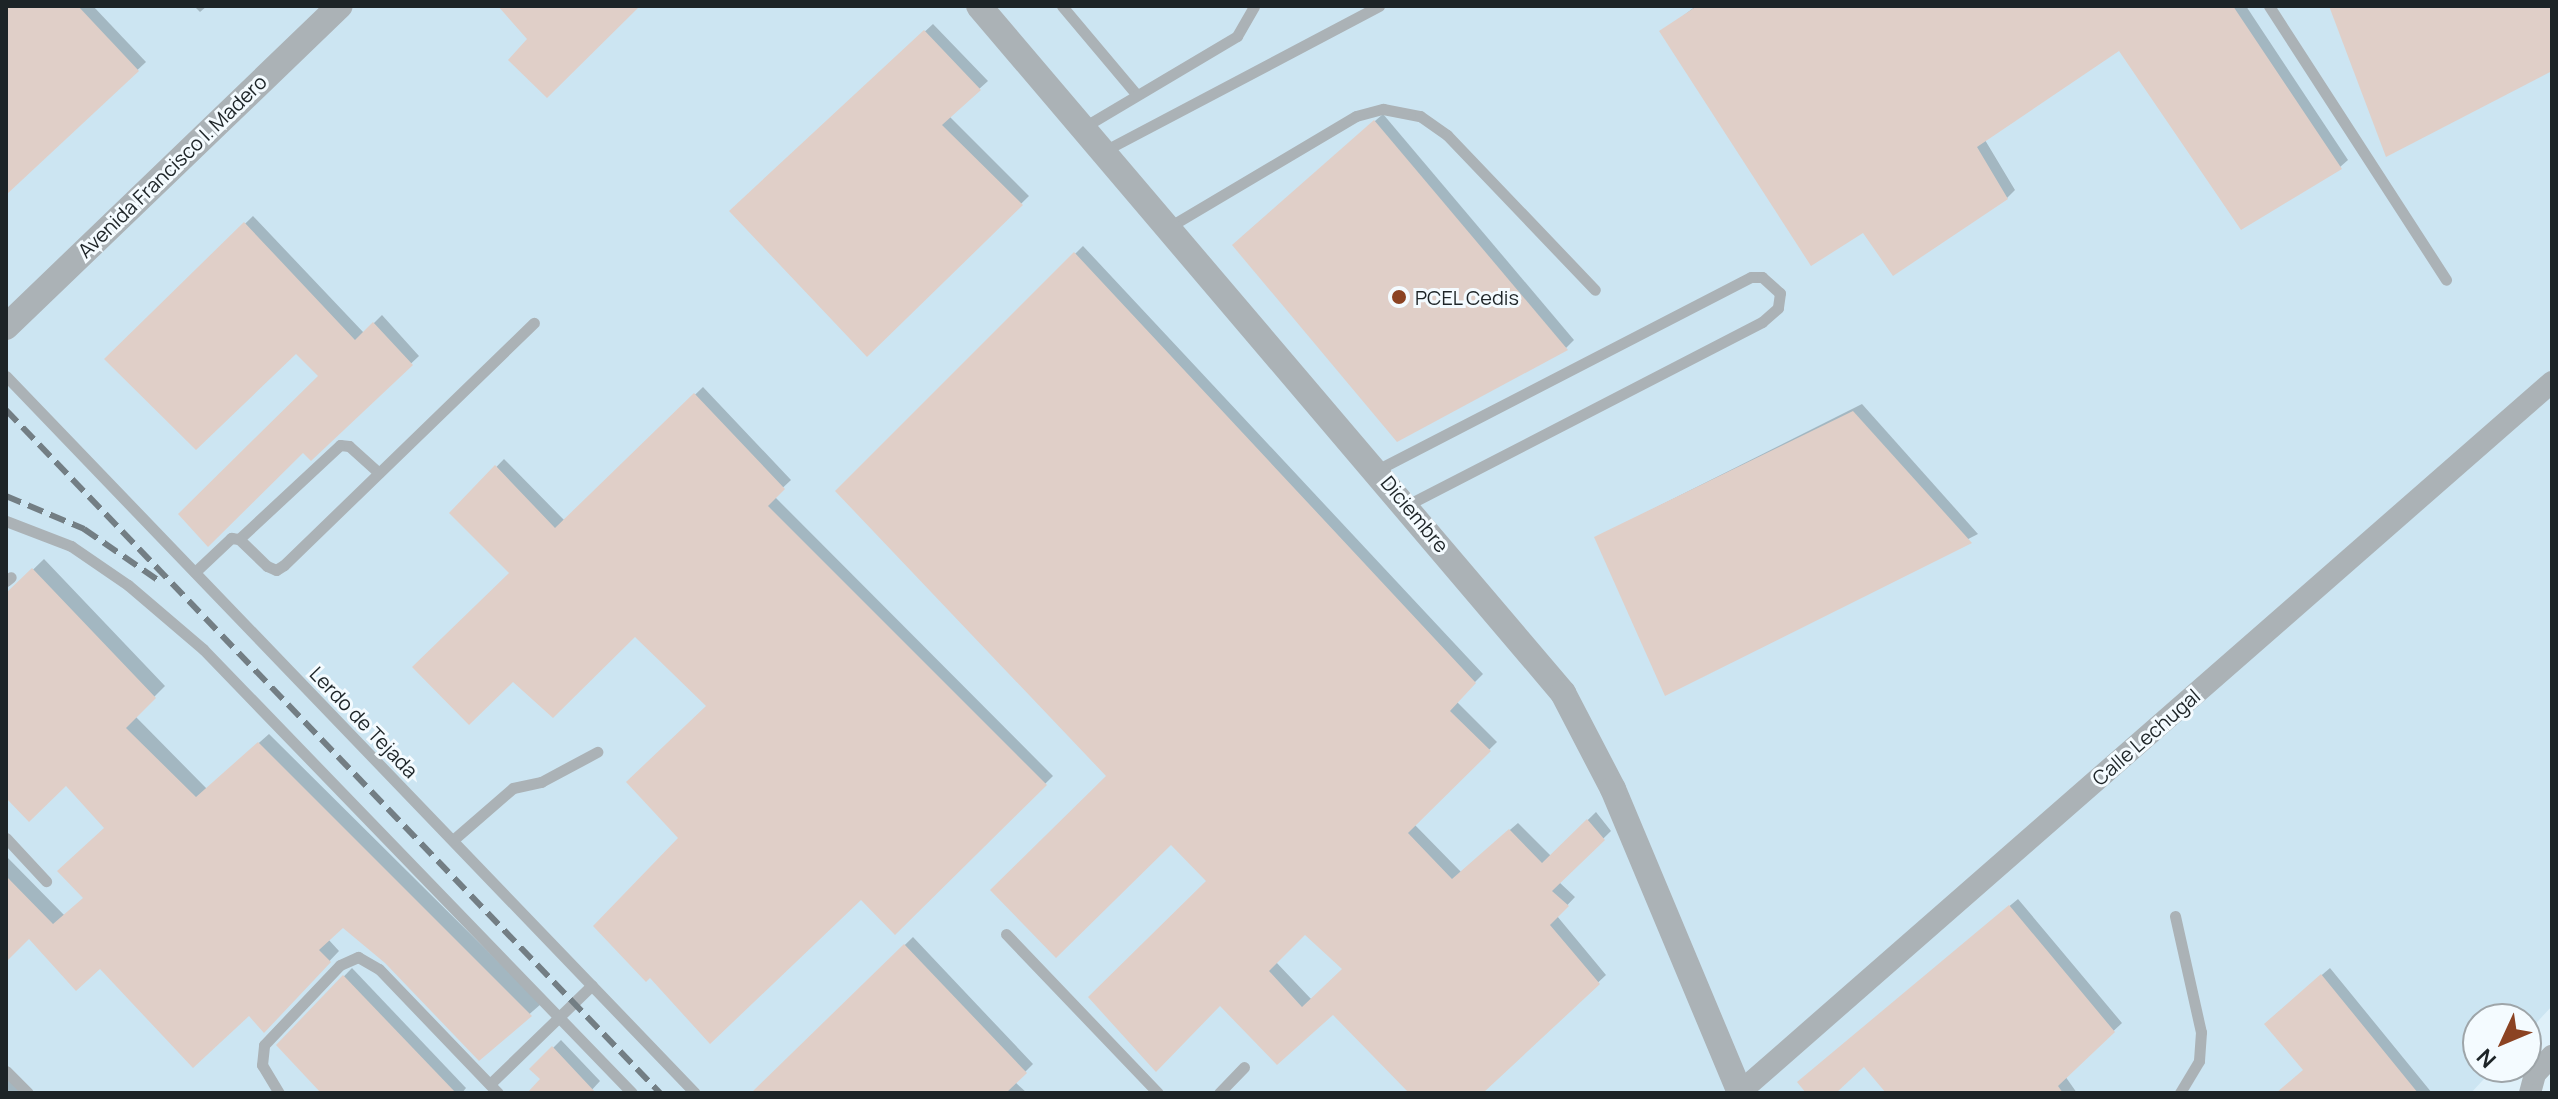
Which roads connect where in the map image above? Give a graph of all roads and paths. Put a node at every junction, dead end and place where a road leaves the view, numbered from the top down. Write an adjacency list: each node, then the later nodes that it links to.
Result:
1 (339, 6): 14 (street, Avenida Francisco I. Madero)
2 (979, 6): 8 (street, Diciembre)
3 (1062, 6): 7 (lane)
4 (1254, 6): 7 (lane)
5 (1379, 6): 9 (lane)
6 (2269, 6): 11 (lane)
7 (1136, 94): 8 (lane)
8 (1084, 128): 9 (street, Diciembre)
9 (1104, 151): 10 (street, Diciembre)
10 (1169, 227): 12 (lane); 17 (street, Diciembre)
11 (2446, 280)
12 (1595, 290)
13 (534, 323): 18 (lane)
14 (6, 327)
15 (6, 376): 22 (lane, Lerdo de Tejada)
16 (2552, 382): 41 (street, Calle Lechugal)
17 (1377, 470): 19 (street, Diciembre); 19 (lane)
18 (379, 473): 21 (lane); 21 (lane)
19 (1408, 505): 41 (street, Diciembre)
20 (6, 521): 30 (lane)
21 (239, 539): 22 (lane)
22 (195, 572): 25 (lane, Lerdo de Tejada)
23 (597, 752): 25 (lane)
24 (6, 838): 26 (lane)
25 (453, 840): 29 (lane, Lerdo de Tejada)
26 (46, 881)
27 (2175, 916): 42 (lane)
28 (1006, 934): 39 (lane)
29 (592, 985): 30 (lane); 38 (lane, Lerdo de Tejada)
30 (559, 1016): 34 (lane); 37 (lane)
31 (2552, 1056): 43 (street)
32 (1244, 1067): 40 (lane)
33 (6, 1071): 35 (lane)
34 (495, 1088): 36 (lane)
35 (28, 1093)
36 (279, 1093)
37 (632, 1093)
38 (695, 1093)
39 (1158, 1093)
40 (1219, 1093)
41 (1739, 1093)
42 (2180, 1093)
43 (2530, 1093)

